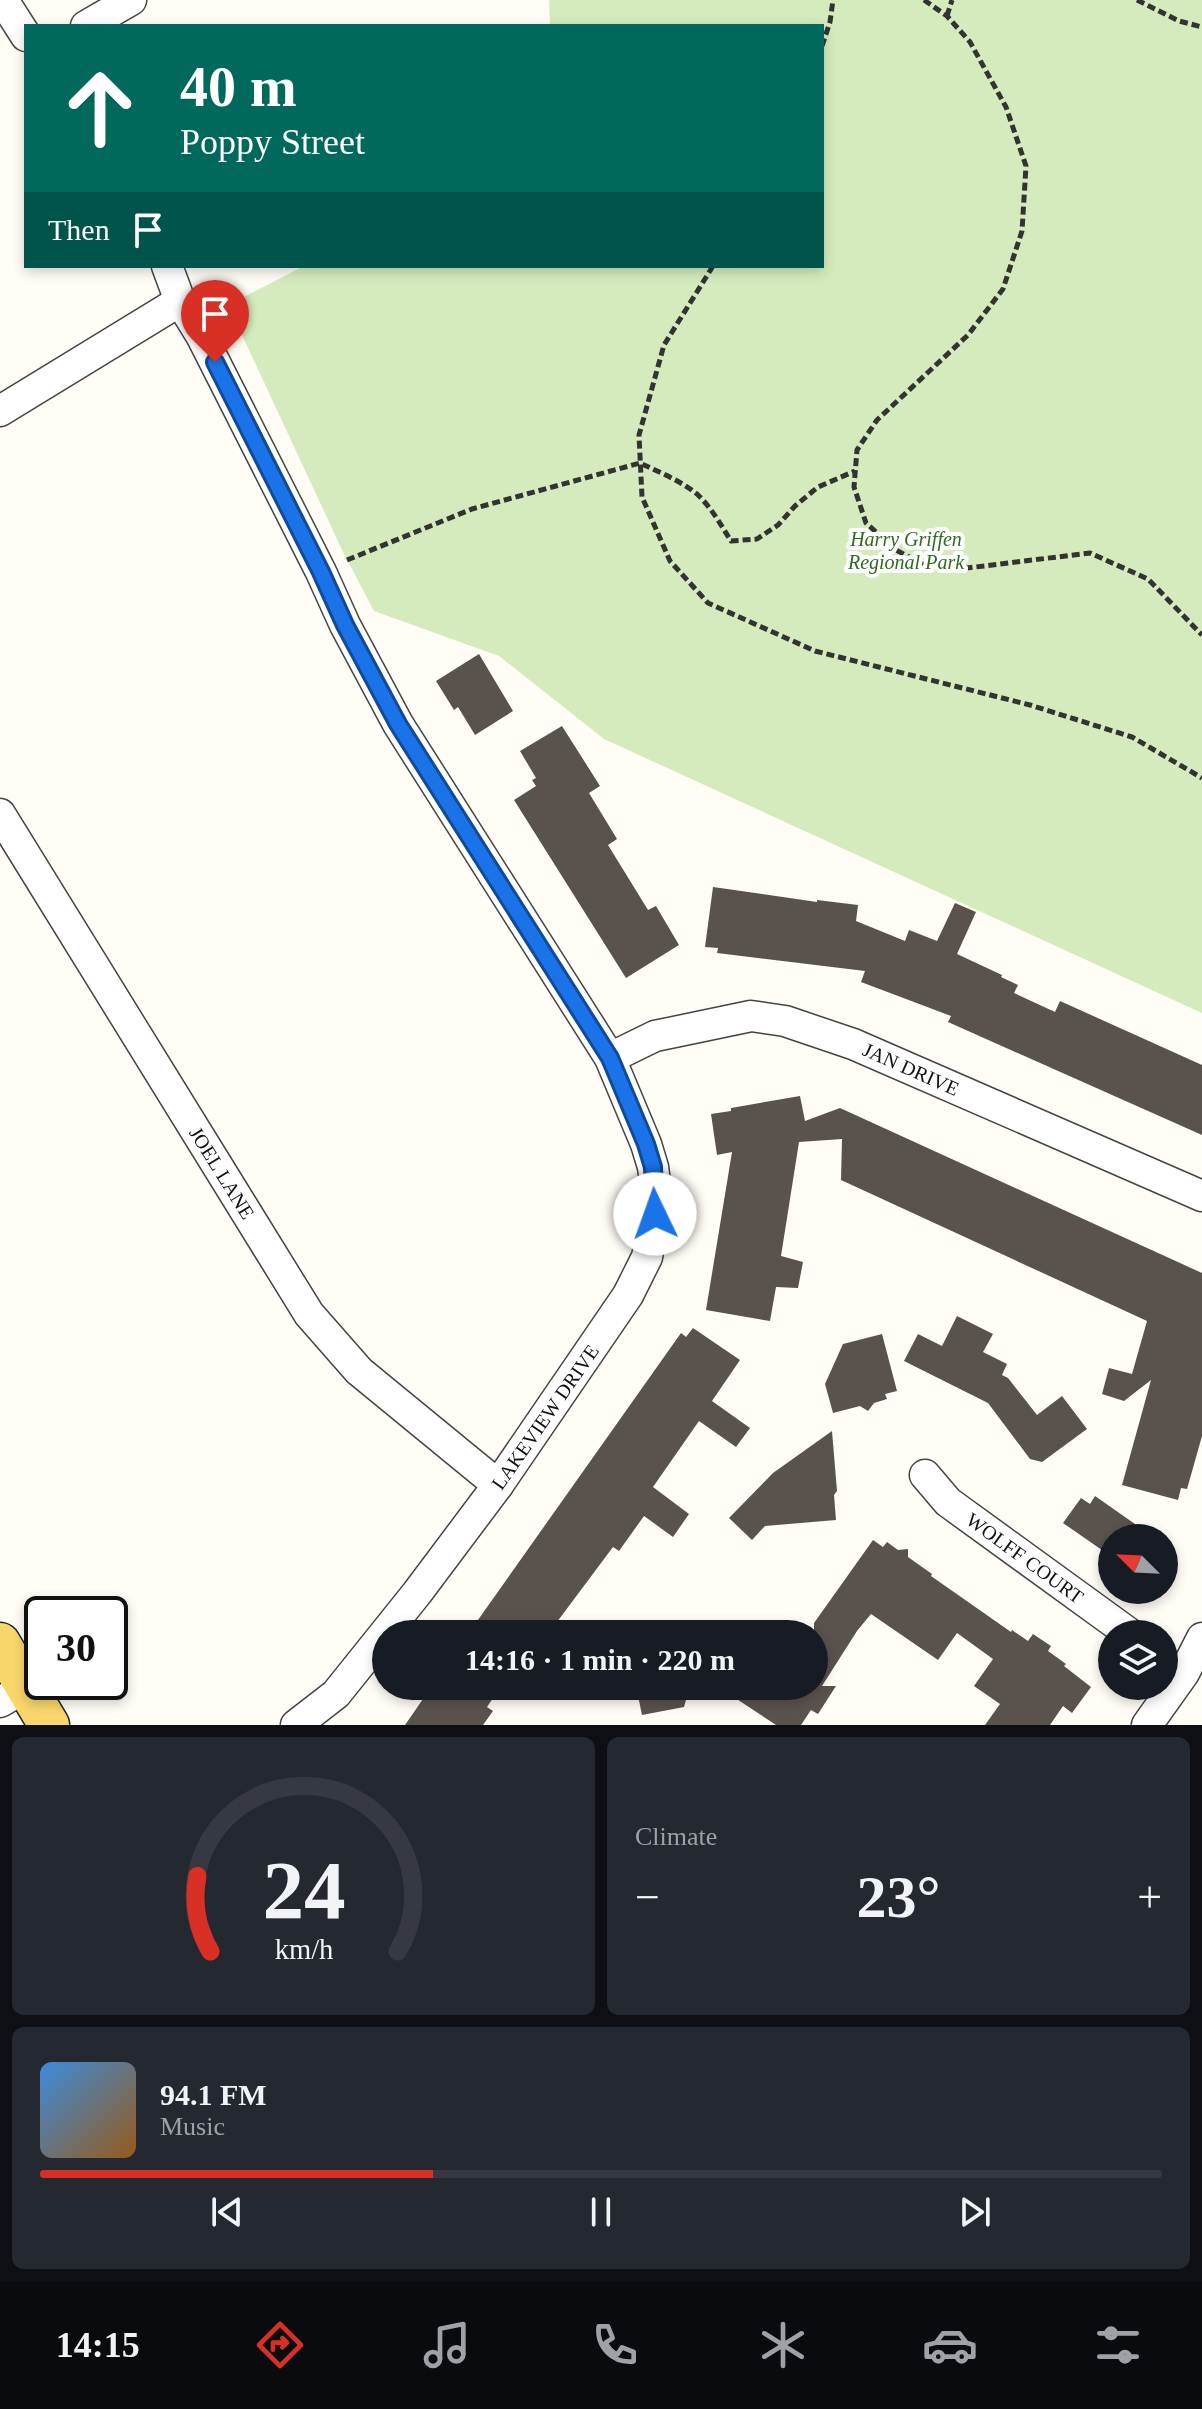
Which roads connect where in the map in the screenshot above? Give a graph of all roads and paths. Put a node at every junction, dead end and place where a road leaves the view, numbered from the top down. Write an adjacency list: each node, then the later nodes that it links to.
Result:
1 (3, 0): 10 (street)
2 (131, 0): 8 (street)
3 (833, 0): 11 (path)
4 (924, 0): 7 (path)
5 (952, 0): 7 (path)
6 (1137, 0): 9 (path)
7 (947, 16): 17 (path)
8 (89, 24)
9 (1202, 27)
10 (24, 33)
11 (824, 40)
12 (168, 268): 14 (street, LAKEVIEW DRIVE)
13 (712, 268): 16 (path)
14 (180, 301): 15 (street); 18 (street, LAKEVIEW DRIVE)
15 (0, 411)
16 (640, 463): 17 (path); 18 (path); 20 (path)
17 (855, 471): 19 (path)
18 (321, 572): 22 (street, LAKEVIEW DRIVE)
19 (1202, 635)
20 (1202, 778)
21 (0, 814): 25 (street, JOEL LANE)
22 (610, 1058): 23 (street, JAN DRIVE); 25 (street, LAKEVIEW DRIVE)
23 (1202, 1196)
24 (925, 1475): 26 (street, WOLFF COURT)
25 (498, 1485): 33 (street, LAKEVIEW DRIVE)
26 (1111, 1620)
27 (1202, 1638): 29 (street)
28 (0, 1643): 30 (main road)
29 (1178, 1662)
30 (13, 1694): 32 (main road)
31 (1158, 1700): 34 (street)
32 (49, 1725)
33 (296, 1725)
34 (1147, 1725)

